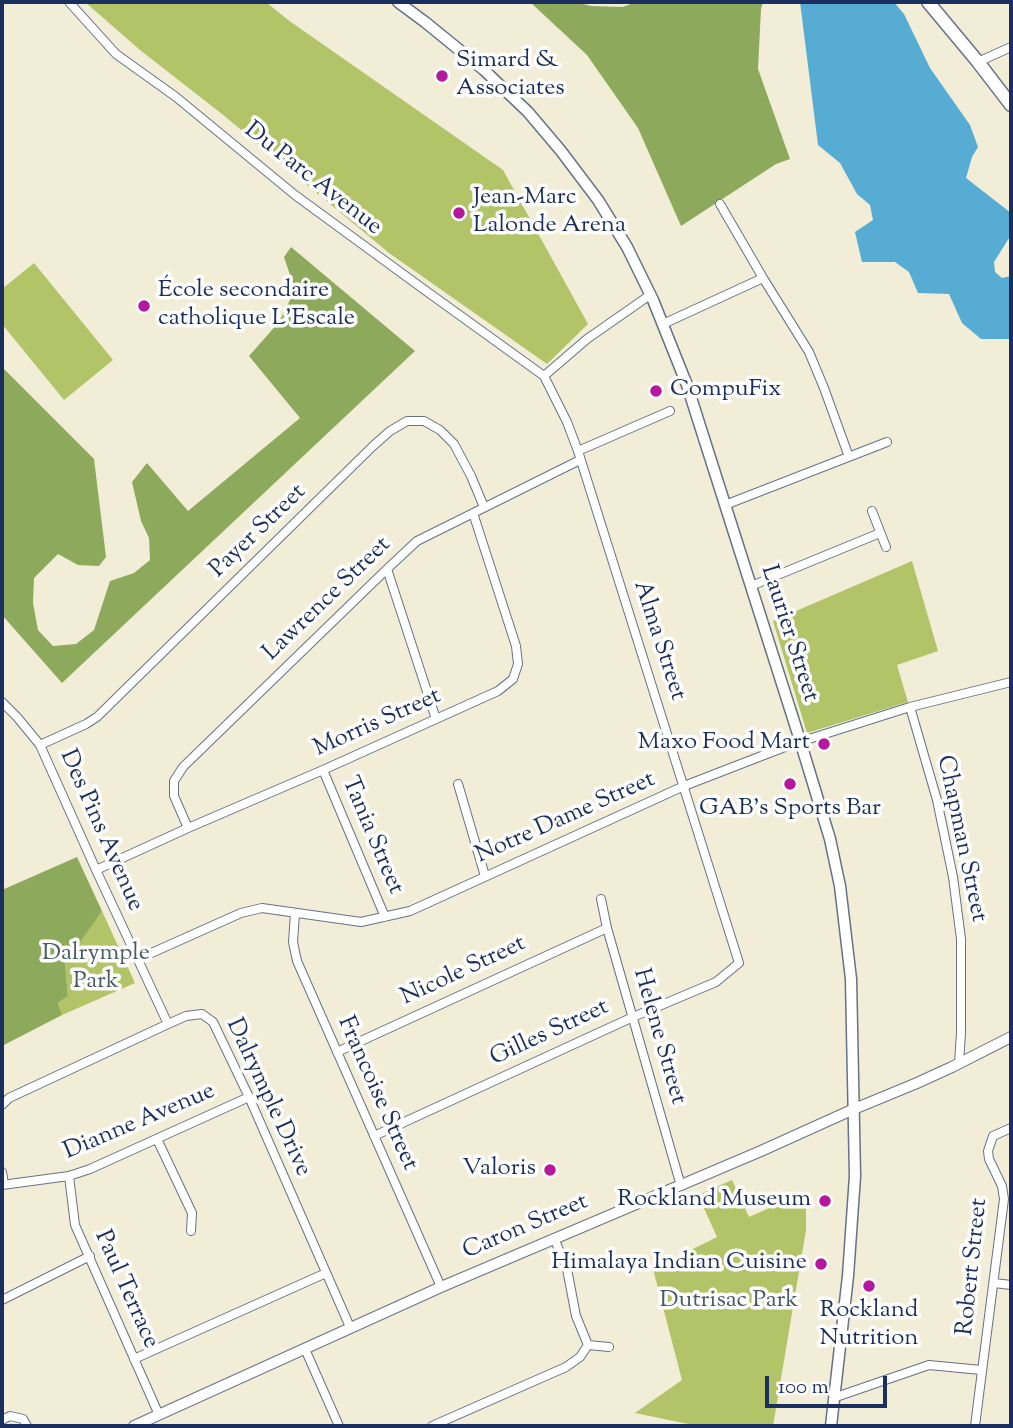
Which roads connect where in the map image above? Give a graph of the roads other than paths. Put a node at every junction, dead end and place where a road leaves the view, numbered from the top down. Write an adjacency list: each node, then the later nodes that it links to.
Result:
1 (69, 2): 11 (street, Du Parc Avenue)
2 (398, 2): 9 (main road, Laurier Street)
3 (928, 2): 5 (main road)
4 (1011, 47): 5 (street)
5 (978, 62): 6 (main road)
6 (1011, 105)
7 (720, 204): 8 (street)
8 (762, 278): 10 (street); 15 (street)
9 (650, 295): 10 (main road, Laurier Street); 11 (street)
10 (663, 324): 16 (main road, Laurier Street)
11 (544, 376): 14 (street, Alma Street)
12 (670, 411): 14 (street, Lawrence Street)
13 (887, 442): 15 (street)
14 (579, 456): 17 (street, Lawrence Street); 32 (street, Alma Street)
15 (849, 457): 16 (street)
16 (725, 505): 23 (main road, Laurier Street)
17 (484, 507): 19 (street, Lawrence Street); 29 (street, Payer Street)
18 (872, 511): 20 (street)
19 (473, 513): 22 (street, Lawrence Street); 27 (street, Morris Street)
20 (880, 533): 21 (street); 23 (street)
21 (886, 547)
22 (387, 569): 27 (street); 33 (street, Lawrence Street)
23 (751, 586): 28 (main road, Laurier Street)
24 (1011, 682): 26 (street, Notre Dame Street)
25 (2, 702): 29 (street, Des Pins Avenue)
26 (909, 707): 28 (street, Notre Dame Street); 46 (street, Chapman Street)
27 (436, 719): 30 (street, Morris Street)
28 (800, 742): 32 (street, Notre Dame Street); 49 (main road, Laurier Street)
29 (40, 745): 34 (street, Des Pins Avenue)
30 (323, 771): 33 (street, Morris Street); 38 (street, Tania Street)
31 (458, 784): 35 (street)
32 (684, 786): 35 (street, Notre Dame Street); 41 (street, Alma Street)
33 (188, 828): 34 (street, Morris Street)
34 (96, 870): 40 (street, Des Pins Avenue)
35 (485, 876): 38 (street, Notre Dame Street)
36 (601, 899): 39 (street, Helene Street)
37 (295, 912): 38 (street, Notre Dame Street); 40 (street, Notre Dame Street); 45 (street, Francoise Street)
38 (385, 917)
39 (607, 928): 42 (street, Helene Street); 45 (street, Nicole Street)
40 (138, 959): 43 (street, Des Pins Avenue)
41 (739, 963): 42 (street, Gilles Street)
42 (632, 1017): 51 (street, Gilles Street); 56 (street, Helene Street)
43 (168, 1024): 47 (street, Dalrymple Drive); 48 (street, Dalrymple Drive)
44 (1011, 1037): 46 (street, Caron Street)
45 (337, 1052): 51 (street, Francoise Street)
46 (959, 1063): 49 (street, Caron Street)
47 (249, 1097): 52 (street, Dianne Avenue); 60 (street, Dalrymple Drive)
48 (2, 1105)
49 (854, 1108): 56 (street, Caron Street); 71 (main road, Laurier Street)
50 (1011, 1128): 61 (street, Robert Street)
51 (374, 1136): 63 (street, Francoise Street)
52 (158, 1139): 54 (street, Dianne Avenue); 57 (street)
53 (2, 1172): 55 (street)
54 (69, 1176): 55 (street, Dianne Avenue); 59 (street, Paul Terrace)
55 (3, 1185)
56 (681, 1186): 58 (street, Caron Street)
57 (191, 1231)
58 (554, 1238): 63 (street, Caron Street); 66 (street)
59 (90, 1256): 64 (street); 69 (street, Paul Terrace)
60 (326, 1273): 65 (street, Dalrymple Drive); 69 (street)
61 (994, 1283): 62 (street); 70 (street, Robert Street)
62 (1011, 1285)
63 (441, 1287): 65 (street, Caron Street)
64 (2, 1300)
65 (350, 1327): 68 (street, Caron Street)
66 (588, 1345): 67 (street); 77 (street)
67 (609, 1347)
68 (306, 1349): 72 (street, Caron Street); 76 (street)
69 (134, 1359): 72 (street, Paul Terrace)
70 (981, 1370): 71 (street); 79 (street, Robert Street)
71 (836, 1397): 78 (main road, Laurier Street)
72 (159, 1415): 75 (street, Caron Street)
73 (2, 1420): 74 (street)
74 (27, 1426)
75 (134, 1426)
76 (339, 1426)
77 (432, 1426)
78 (831, 1426)
79 (975, 1426)

